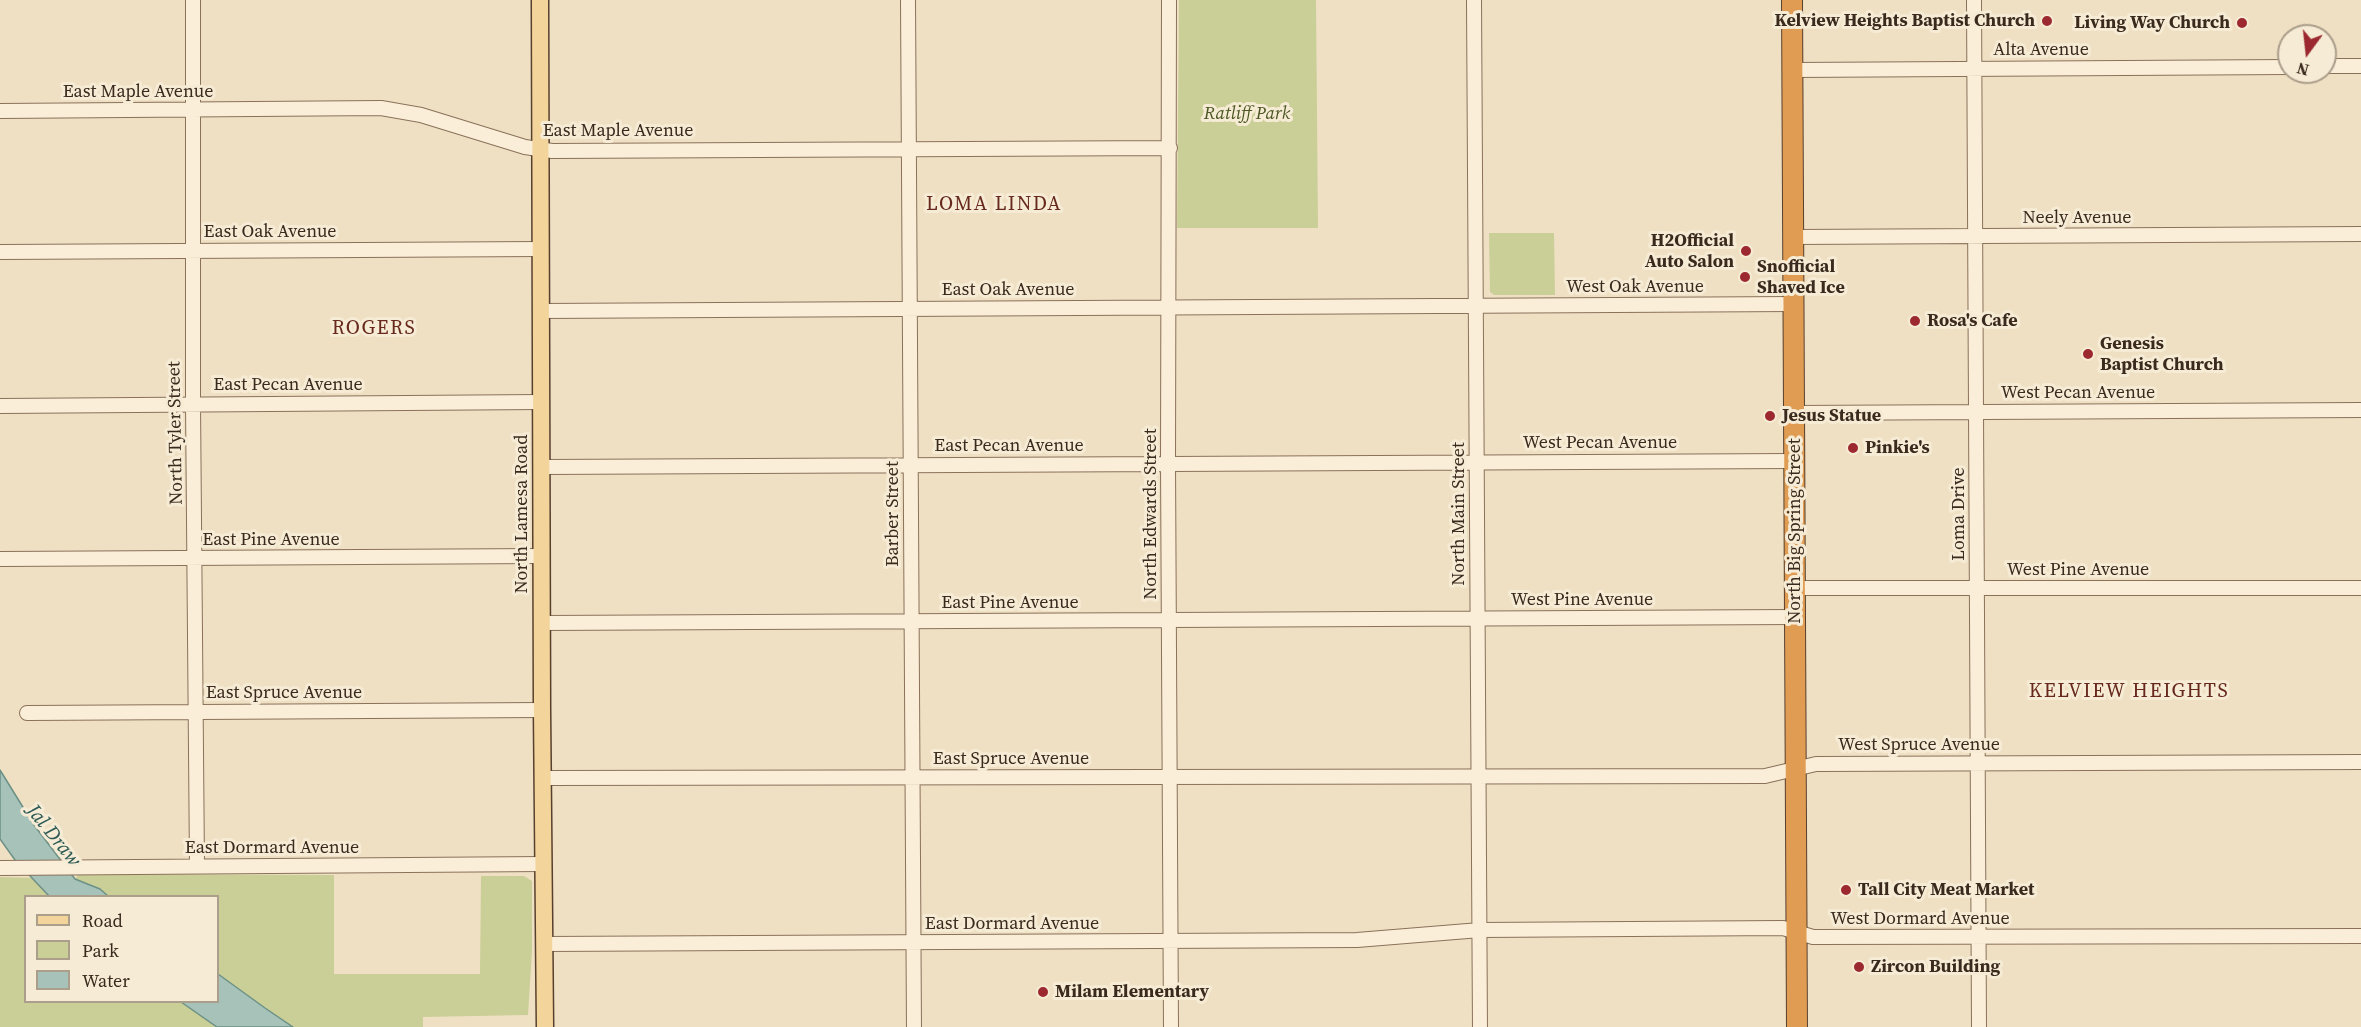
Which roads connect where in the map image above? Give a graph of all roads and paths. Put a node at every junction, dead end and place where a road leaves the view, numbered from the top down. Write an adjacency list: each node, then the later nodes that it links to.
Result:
1 (193, 0): 13 (street, North Tyler Street)
2 (540, 0): 17 (main road, North Lamesa Road)
3 (908, 0): 16 (street, Barber Street)
4 (1169, 0): 15 (street, North Edwards Street)
5 (1474, 0): 25 (street, North Main Street)
6 (1792, 0): 12 (highway, North Big Spring Street)
7 (1974, 0): 11 (street, Loma Drive)
8 (2337, 66): 9 (street)
9 (2361, 66)
10 (2277, 67): 11 (street, Alta Avenue)
11 (1975, 68): 12 (street, Alta Avenue); 19 (street, Loma Drive)
12 (1793, 70): 20 (highway, North Big Spring Street)
13 (193, 109): 14 (street, East Maple Avenue); 17 (street, East Maple Avenue); 22 (street, North Tyler Street)
14 (0, 111)
15 (1170, 148): 16 (street, East Maple Avenue); 26 (street, North Edwards Street)
16 (909, 149): 17 (street, East Maple Avenue); 27 (street, Barber Street)
17 (541, 150): 21 (main road, North Lamesa Road)
18 (2361, 234): 19 (street, Neely Avenue)
19 (1975, 236): 20 (street, Neely Avenue); 33 (street, Loma Drive)
20 (1793, 237): 24 (highway, North Big Spring Street)
21 (541, 249): 22 (street, East Oak Avenue); 28 (main road, North Lamesa Road)
22 (193, 250): 23 (street, East Oak Avenue); 30 (street, North Tyler Street)
23 (0, 252)
24 (1794, 304): 25 (street, West Oak Avenue); 34 (highway, North Big Spring Street)
25 (1476, 306): 26 (street, East Oak Avenue); 36 (street, North Main Street)
26 (1168, 307): 27 (street, East Oak Avenue); 37 (street, North Edwards Street)
27 (910, 309): 28 (street, East Oak Avenue); 38 (street, Barber Street)
28 (541, 311): 29 (main road, North Lamesa Road)
29 (541, 402): 30 (street, East Pecan Avenue); 39 (main road, North Lamesa Road)
30 (193, 404): 31 (street, East Pecan Avenue); 41 (street, North Tyler Street)
31 (0, 406)
32 (2361, 410): 33 (street, West Pecan Avenue)
33 (1976, 412): 34 (street, West Pecan Avenue); 44 (street, Loma Drive)
34 (1794, 413): 35 (highway, North Big Spring Street)
35 (1794, 461): 36 (street, West Pecan Avenue); 43 (highway, North Big Spring Street)
36 (1477, 462): 37 (street, East Pecan Avenue); 47 (street, North Main Street)
37 (1168, 464): 38 (street, East Pecan Avenue); 48 (street, North Edwards Street)
38 (910, 465): 39 (street, East Pecan Avenue); 49 (street, Barber Street)
39 (542, 467): 40 (main road, North Lamesa Road)
40 (542, 556): 41 (street, East Pine Avenue); 50 (main road, North Lamesa Road)
41 (195, 558): 42 (street, East Pine Avenue); 52 (street, North Tyler Street)
42 (0, 559)
43 (1795, 588): 44 (street, West Pine Avenue); 46 (highway, North Big Spring Street)
44 (1977, 588): 45 (street, West Pine Avenue); 55 (street, Loma Drive)
45 (2361, 588)
46 (1796, 617): 47 (street, West Pine Avenue); 56 (highway, North Big Spring Street)
47 (1478, 619): 48 (street, East Pine Avenue); 57 (street, North Main Street)
48 (1169, 620): 49 (street, East Pine Avenue); 58 (street, North Edwards Street)
49 (911, 622): 50 (street, East Pine Avenue); 60 (street, Barber Street)
50 (542, 623): 51 (main road, North Lamesa Road)
51 (542, 710): 52 (street, East Spruce Avenue); 59 (main road, North Lamesa Road)
52 (196, 711): 53 (street, East Spruce Avenue); 62 (street, North Tyler Street)
53 (27, 713)
54 (2361, 762): 55 (street, West Spruce Avenue)
55 (1978, 763): 56 (street, West Spruce Avenue); 67 (street, Loma Drive)
56 (1796, 768): 57 (street, West Spruce Avenue); 65 (highway, North Big Spring Street)
57 (1479, 775): 58 (street, East Spruce Avenue); 64 (street, North Main Street)
58 (1170, 777): 60 (street, East Spruce Avenue); 68 (street, North Edwards Street)
59 (543, 778): 60 (street, East Spruce Avenue); 61 (main road, North Lamesa Road)
60 (912, 778): 69 (street, Barber Street)
61 (544, 864): 62 (street, East Dormard Avenue); 70 (main road, North Lamesa Road)
62 (197, 866): 63 (street, East Dormard Avenue)
63 (0, 868)
64 (1480, 930): 65 (street, West Dormard Avenue); 68 (street, East Dormard Avenue); 74 (street, North Main Street)
65 (1798, 933): 67 (street, West Dormard Avenue); 75 (highway, North Big Spring Street)
66 (2361, 936): 67 (street, West Dormard Avenue)
67 (1978, 937): 76 (street, Loma Drive)
68 (1171, 941): 69 (street, East Dormard Avenue); 73 (street, North Edwards Street)
69 (913, 942): 70 (street, East Dormard Avenue); 72 (street, Barber Street)
70 (544, 944): 71 (main road, North Lamesa Road)
71 (544, 1027)
72 (914, 1027)
73 (1171, 1027)
74 (1480, 1027)
75 (1797, 1027)
76 (1979, 1027)

